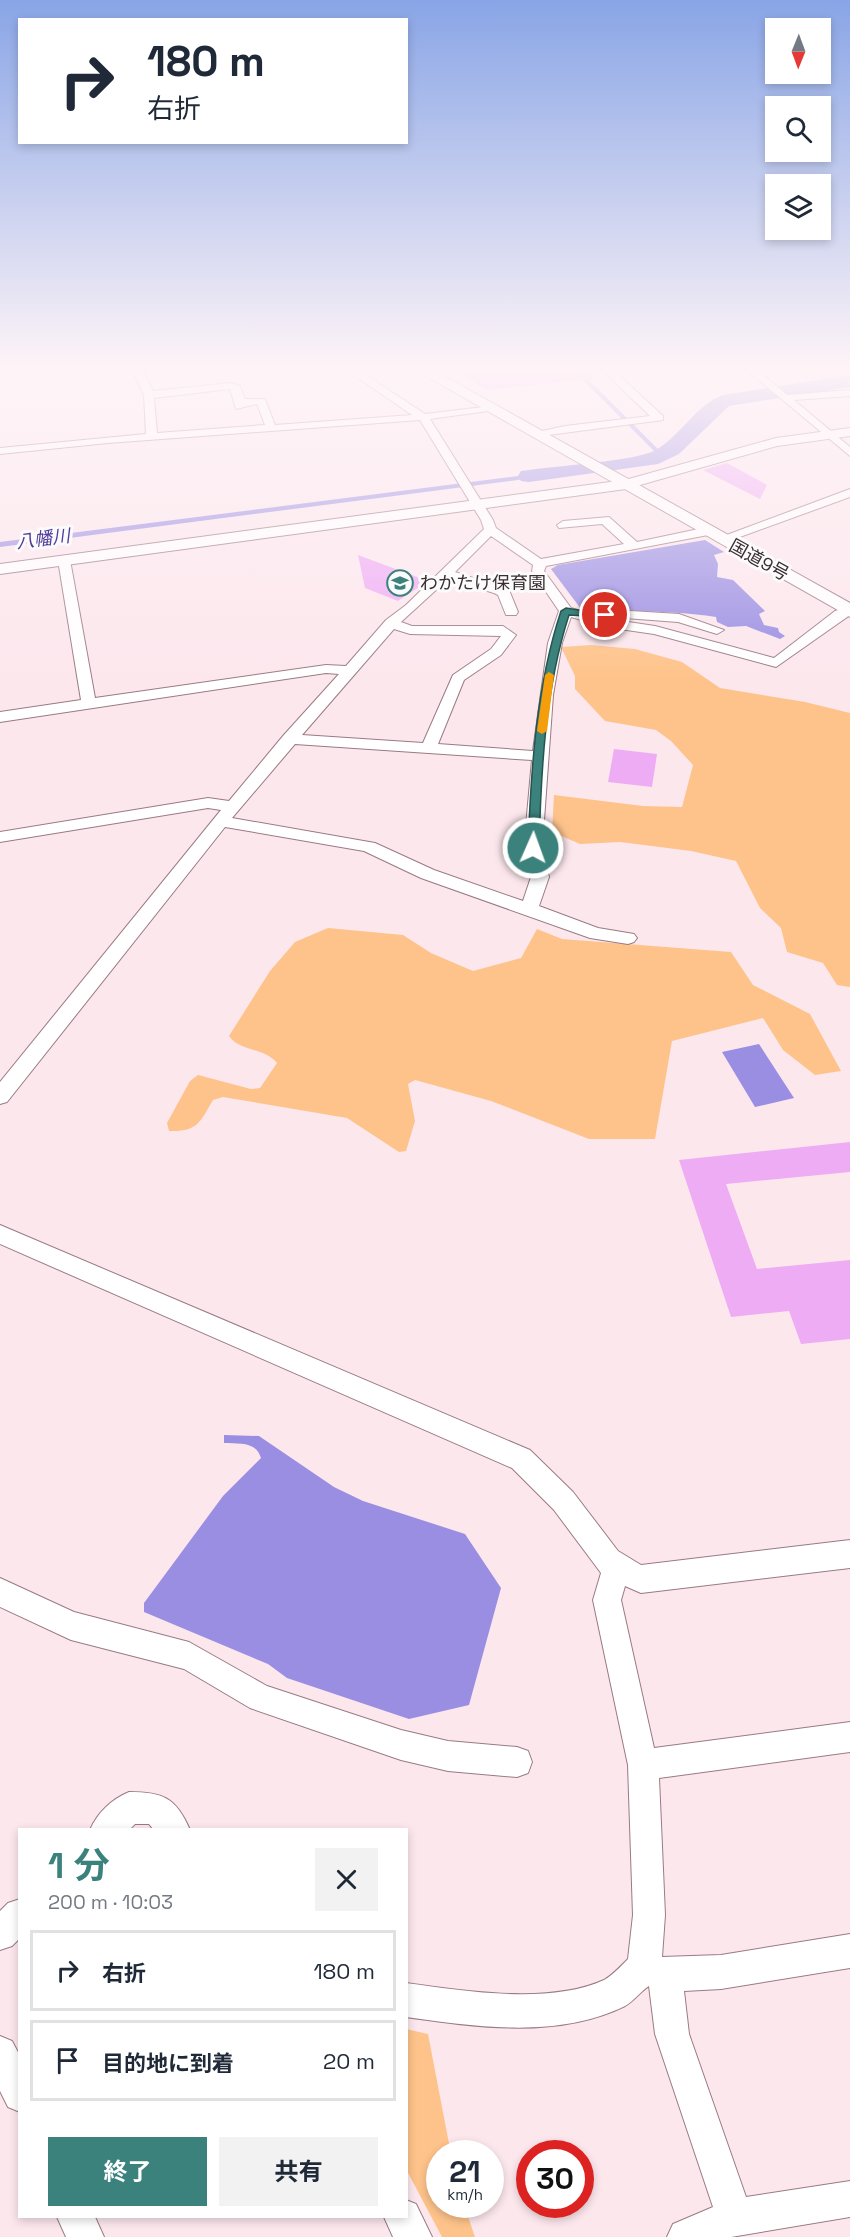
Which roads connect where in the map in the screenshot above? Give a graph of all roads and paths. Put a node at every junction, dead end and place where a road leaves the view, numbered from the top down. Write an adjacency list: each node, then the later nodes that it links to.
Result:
1 (458, 471): 6 (street)
2 (603, 471): 4 (highway, 国道9号)
3 (670, 471): 4 (main road)
4 (626, 484): 6 (main road); 9 (highway, 国道9号)
5 (850, 492): 9 (street)
6 (477, 503): 8 (street); 11 (main road)
7 (563, 525): 10 (street)
8 (490, 530): 12 (street); 14 (street)
9 (715, 535): 10 (street); 15 (highway, 国道9号)
10 (634, 546): 12 (street)
11 (64, 560): 13 (main road); 21 (street)
12 (540, 563): 17 (street)
13 (0, 569)
14 (447, 574): 16 (street); 18 (street)
15 (849, 611): 17 (street)
16 (511, 612)
17 (571, 613): 19 (street); 25 (street)
18 (391, 623): 20 (street); 24 (street)
19 (717, 630)
20 (348, 670): 21 (street); 23 (street)
21 (89, 703): 22 (street)
22 (0, 717)
23 (288, 739): 24 (street); 26 (street)
24 (429, 747): 25 (street)
25 (540, 756): 29 (street)
26 (233, 806): 27 (street); 28 (street)
27 (220, 821): 29 (street); 31 (street)
28 (0, 837)
29 (529, 909): 30 (street)
30 (628, 938)
31 (0, 1096)
32 (0, 1234): 34 (street)
33 (850, 1554): 34 (street)
34 (616, 1570): 38 (street)
35 (0, 1592): 37 (street)
36 (850, 1737): 38 (street)
37 (517, 1762)
38 (643, 1765): 44 (street)
39 (108, 1828): 40 (street)
40 (172, 1828)
41 (18, 1917): 42 (street)
42 (0, 1934)
43 (850, 1951): 44 (street)
44 (655, 1971): 45 (street); 49 (street)
45 (408, 2000)
46 (0, 2053): 47 (street)
47 (18, 2091)
48 (850, 2199): 49 (street)
49 (735, 2217): 54 (street)
50 (76, 2218): 52 (street)
51 (404, 2218): 53 (street)
52 (85, 2237)
53 (413, 2237)
54 (686, 2237)

